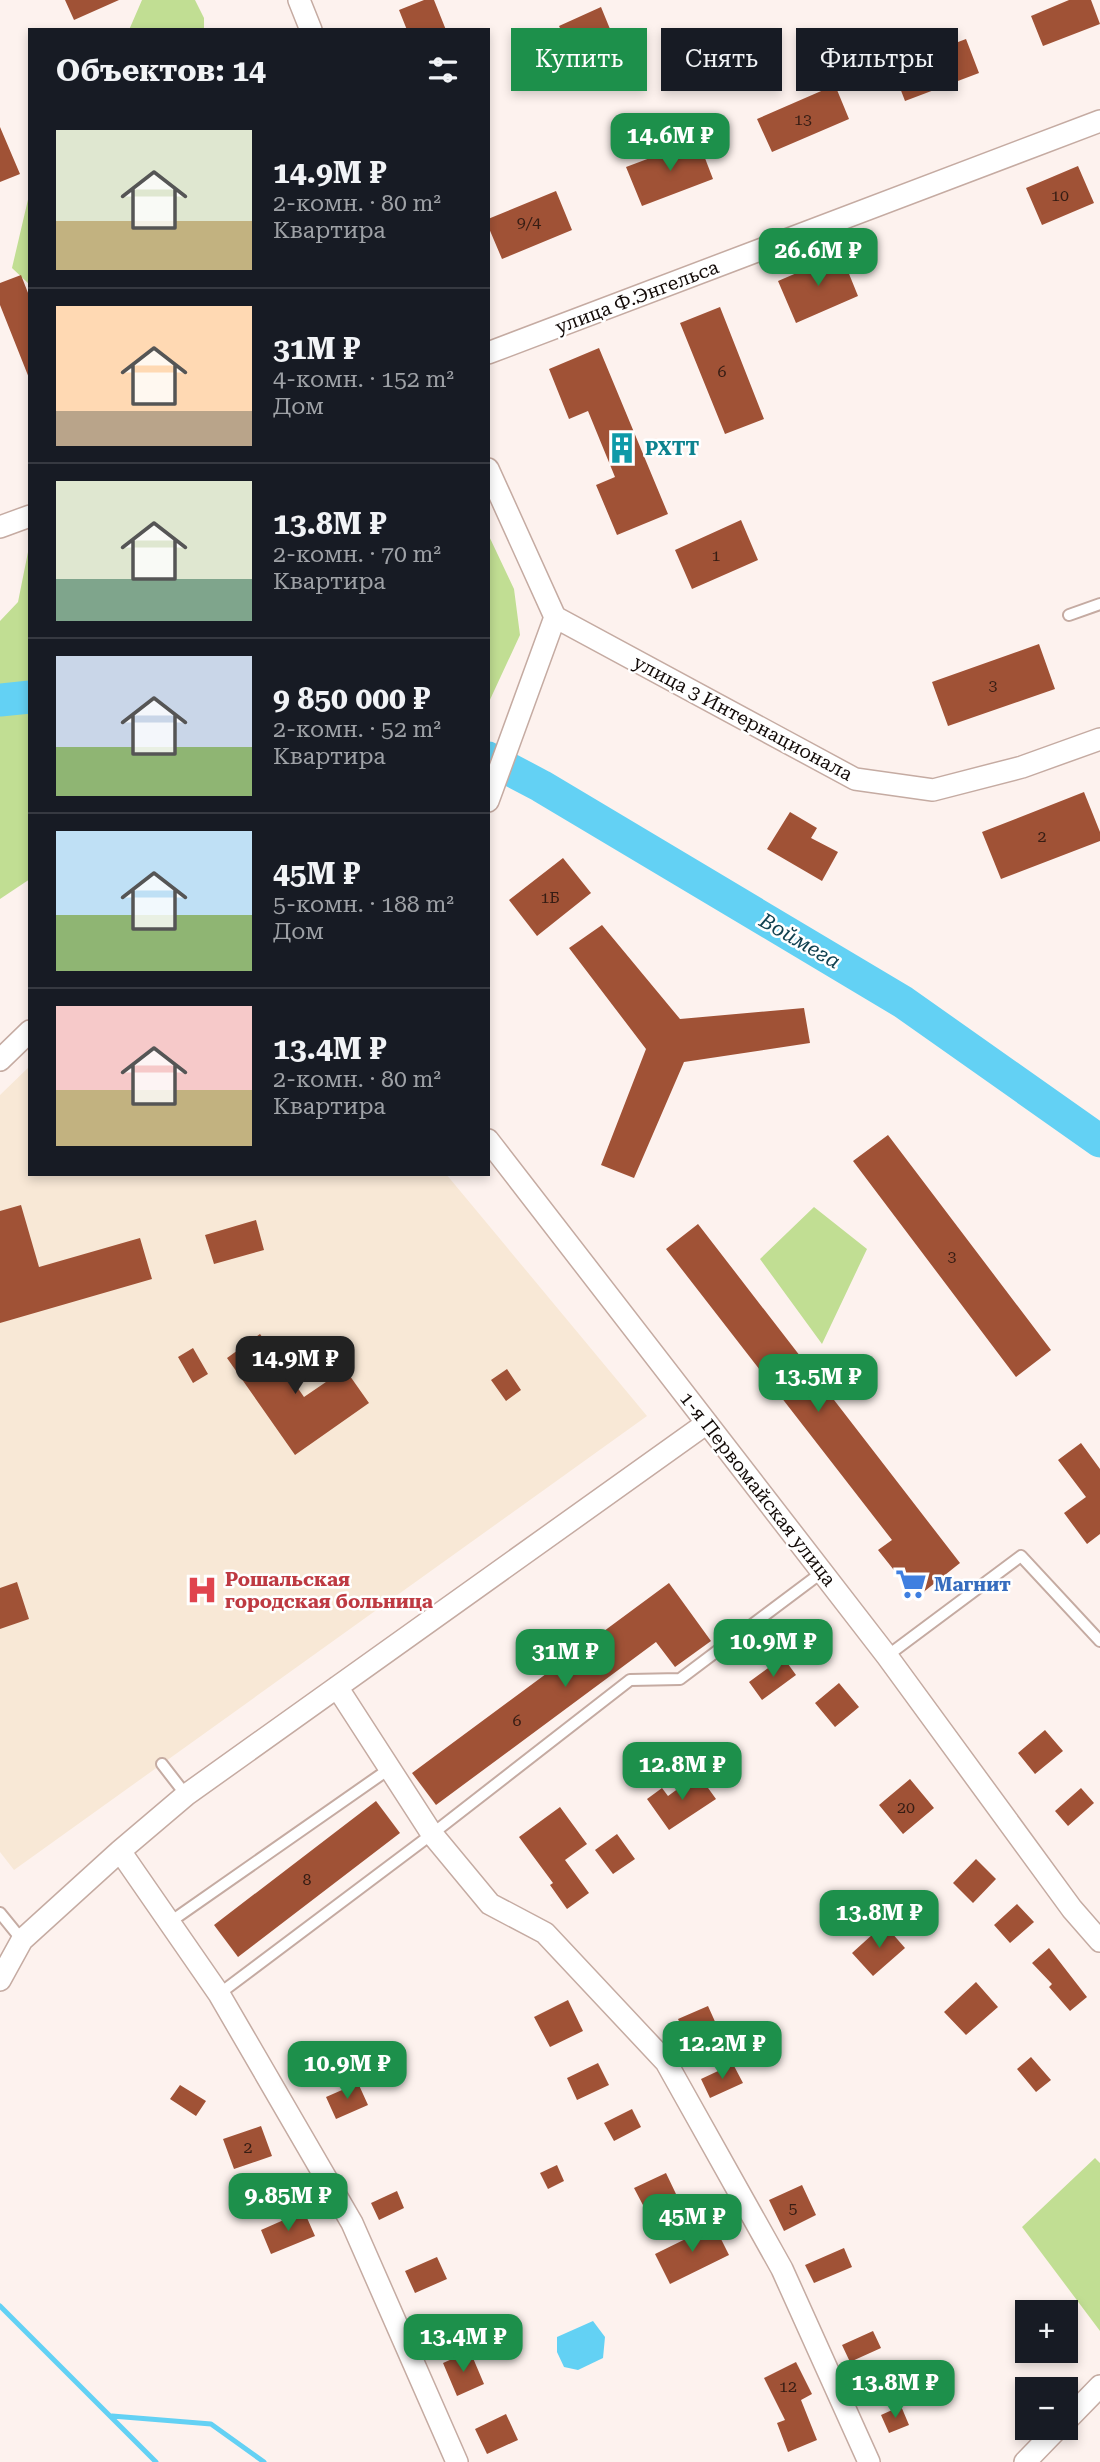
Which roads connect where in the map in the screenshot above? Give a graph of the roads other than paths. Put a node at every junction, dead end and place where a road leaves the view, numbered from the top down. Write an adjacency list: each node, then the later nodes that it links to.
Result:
1 (299, 0): 2 (street)
2 (310, 28)
3 (1100, 121): 4 (street, улица Ф.Энгельса)
4 (490, 352)
5 (490, 474): 10 (street)
6 (28, 517): 7 (street)
7 (0, 527)
8 (1100, 604): 9 (lane)
9 (1069, 615)
10 (555, 617): 11 (street, улица 3 Интернационала); 12 (street)
11 (1100, 739)
12 (490, 796)
13 (28, 1033): 14 (street)
14 (0, 1060)
15 (490, 1143): 16 (street, 1-я Первомайская улица)
16 (707, 1423): 17 (street, 1-я Первомайская улица); 20 (street)
17 (821, 1573): 19 (street, 1-я Первомайская улица); 24 (lane)
18 (1100, 1641): 19 (lane)
19 (887, 1656): 29 (street, 1-я Первомайская улица)
20 (337, 1687): 22 (street); 23 (street)
21 (162, 1764): 23 (lane)
22 (389, 1769): 24 (street); 27 (lane)
23 (187, 1795): 25 (street)
24 (432, 1834): 31 (lane); 36 (street)
25 (120, 1851): 27 (street); 28 (street)
26 (0, 1913): 28 (lane)
27 (170, 1922): 31 (street)
28 (22, 1940): 30 (street)
29 (1100, 1941)
30 (0, 1980)
31 (219, 1994): 35 (street)
32 (1100, 2386): 33 (street)
33 (1078, 2409)
34 (1047, 2440): 37 (street)
35 (457, 2462)
36 (869, 2462)
37 (1026, 2462)

